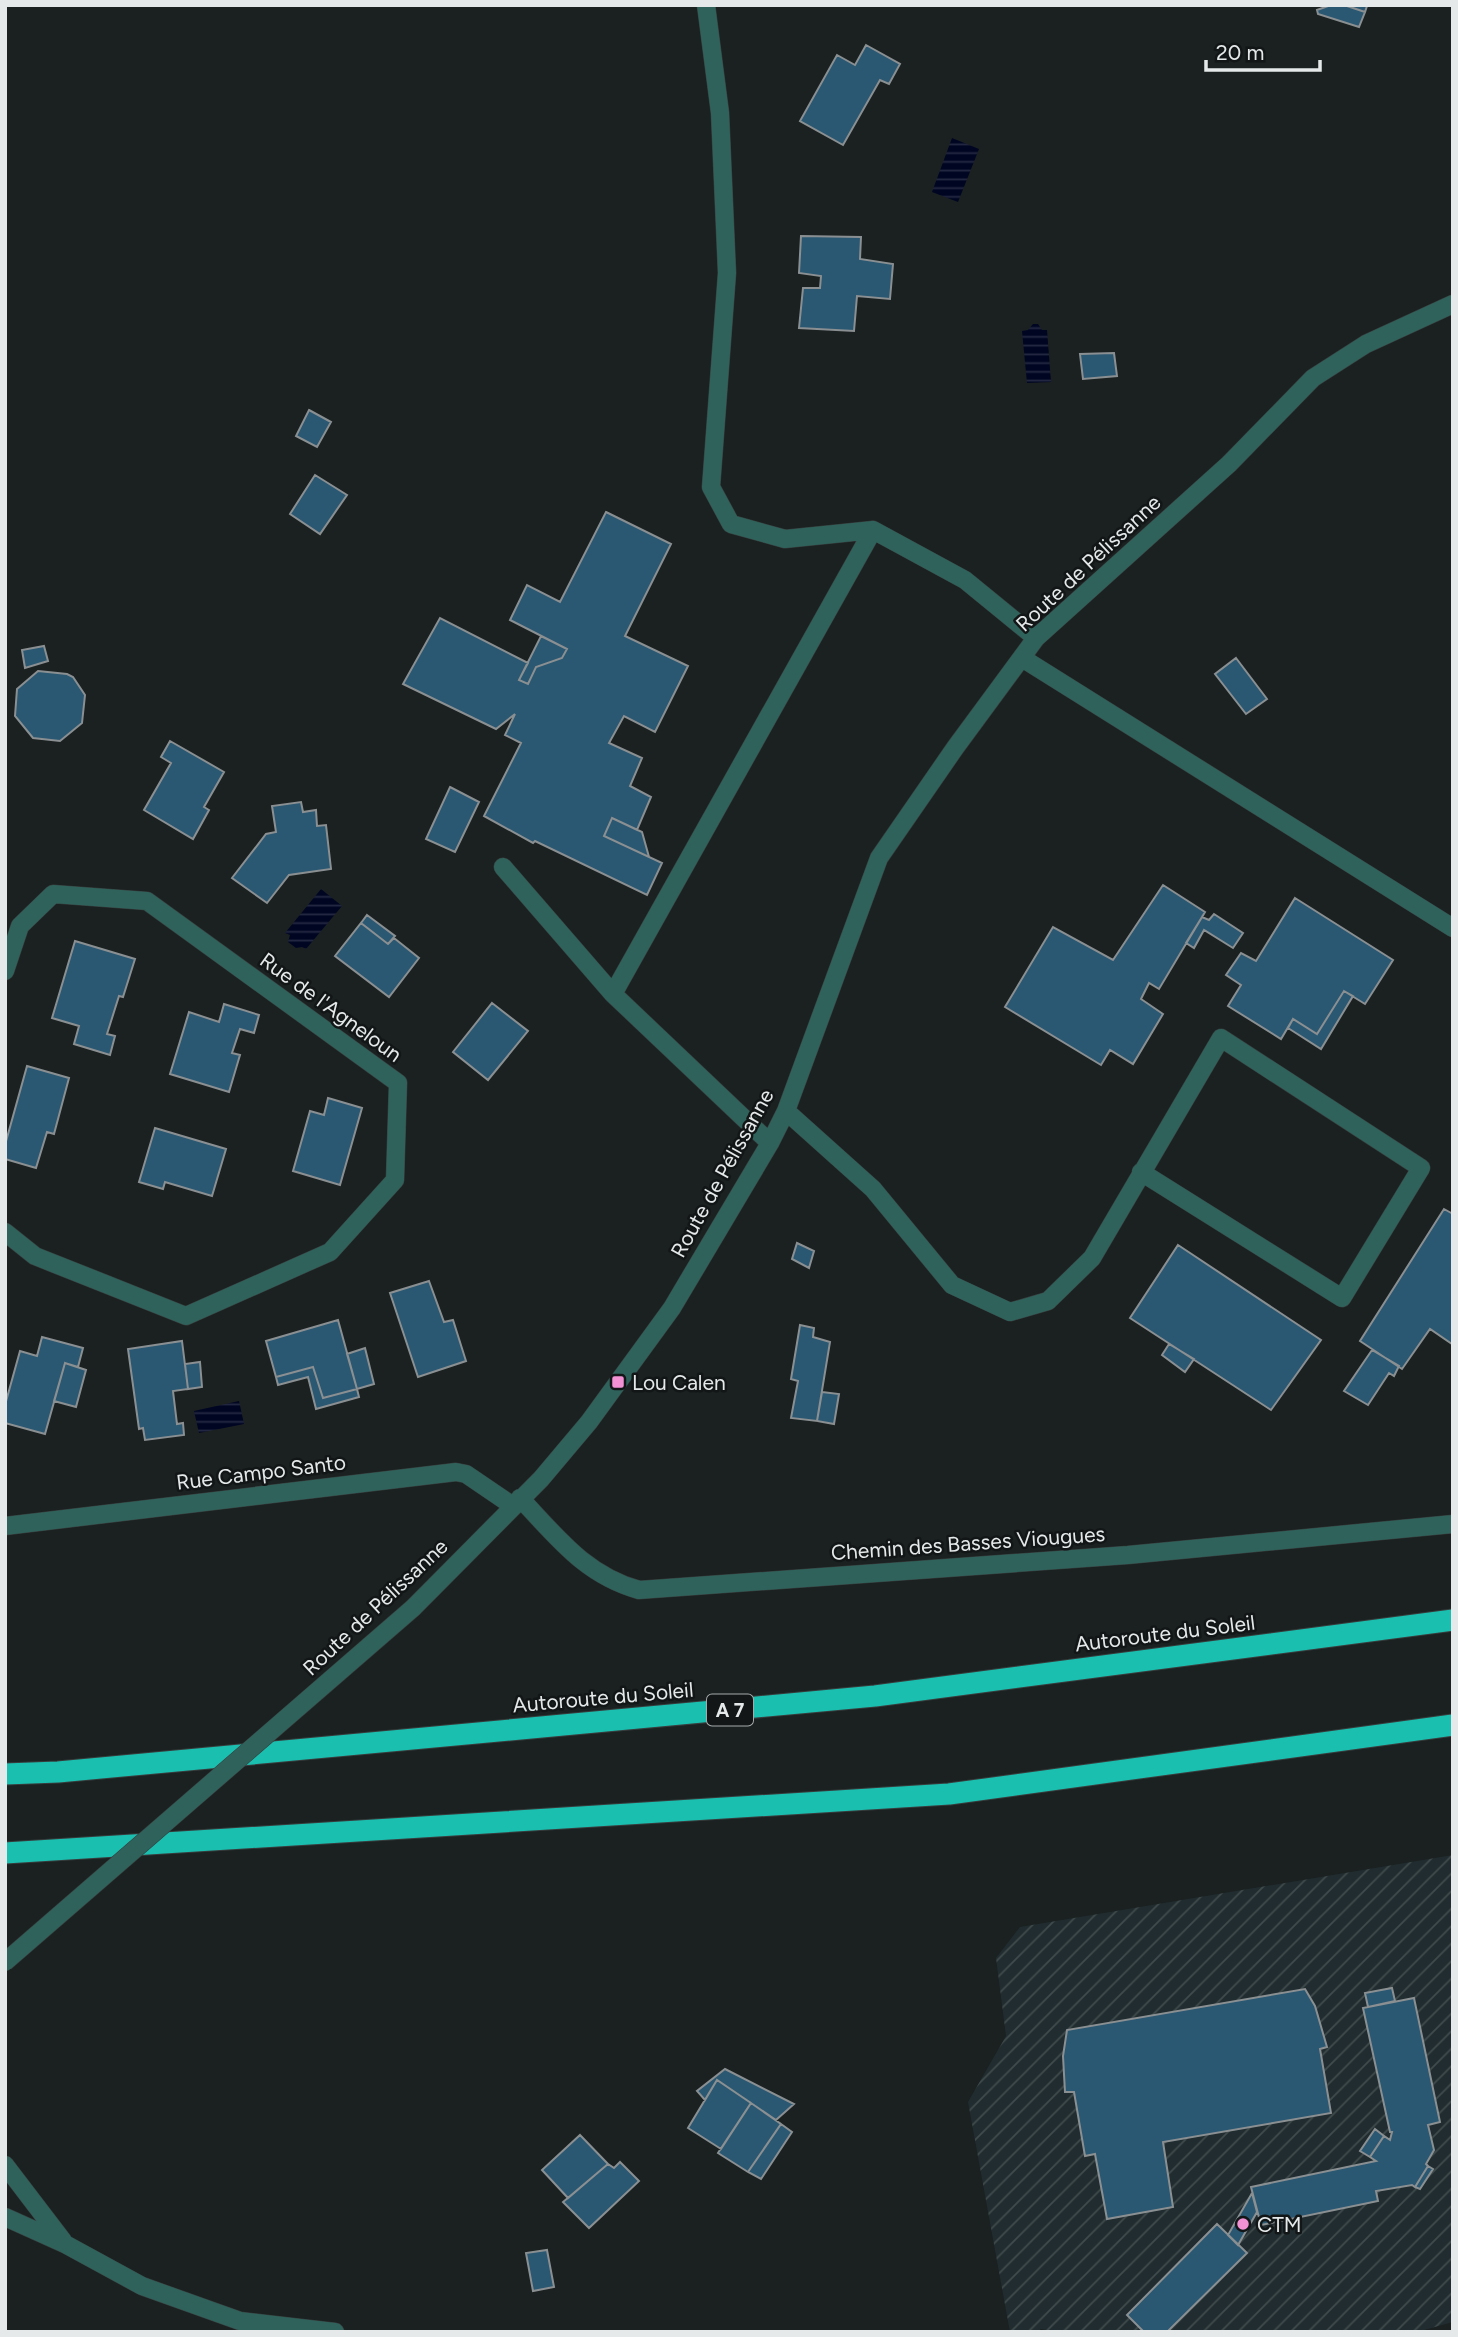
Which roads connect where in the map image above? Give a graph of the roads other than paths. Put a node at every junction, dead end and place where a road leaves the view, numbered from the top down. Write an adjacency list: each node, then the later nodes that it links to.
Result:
1 (706, 5): 3 (street)
2 (1453, 304): 4 (street, Route de Pélissanne)
3 (873, 530): 4 (street); 9 (street)
4 (1036, 638): 5 (street, Route de Pélissanne)
5 (1022, 658): 7 (street); 10 (street, Route de Pélissanne)
6 (503, 867): 9 (street)
7 (1453, 928)
8 (5, 971): 13 (street, Rue de l'Agneloun)
9 (613, 994): 11 (street)
10 (786, 1111): 11 (street, Route de Pélissanne); 12 (street)
11 (770, 1143): 14 (street, Route de Pélissanne)
12 (1141, 1172): 12 (street)
13 (5, 1232)
14 (516, 1502): 15 (street, Chemin des Basses Viougues); 16 (street, Rue Campo Santo); 21 (street, Route de Pélissanne, bridge)
15 (1453, 1524)
16 (5, 1526)
17 (1453, 1620): 19 (highway, Autoroute du Soleil / A 7)
18 (1453, 1725): 20 (highway)
19 (5, 1773)
20 (5, 1853)
21 (5, 1962)
22 (5, 2165): 24 (street)
23 (5, 2217): 24 (street)
24 (65, 2244): 25 (street)
25 (335, 2332)

